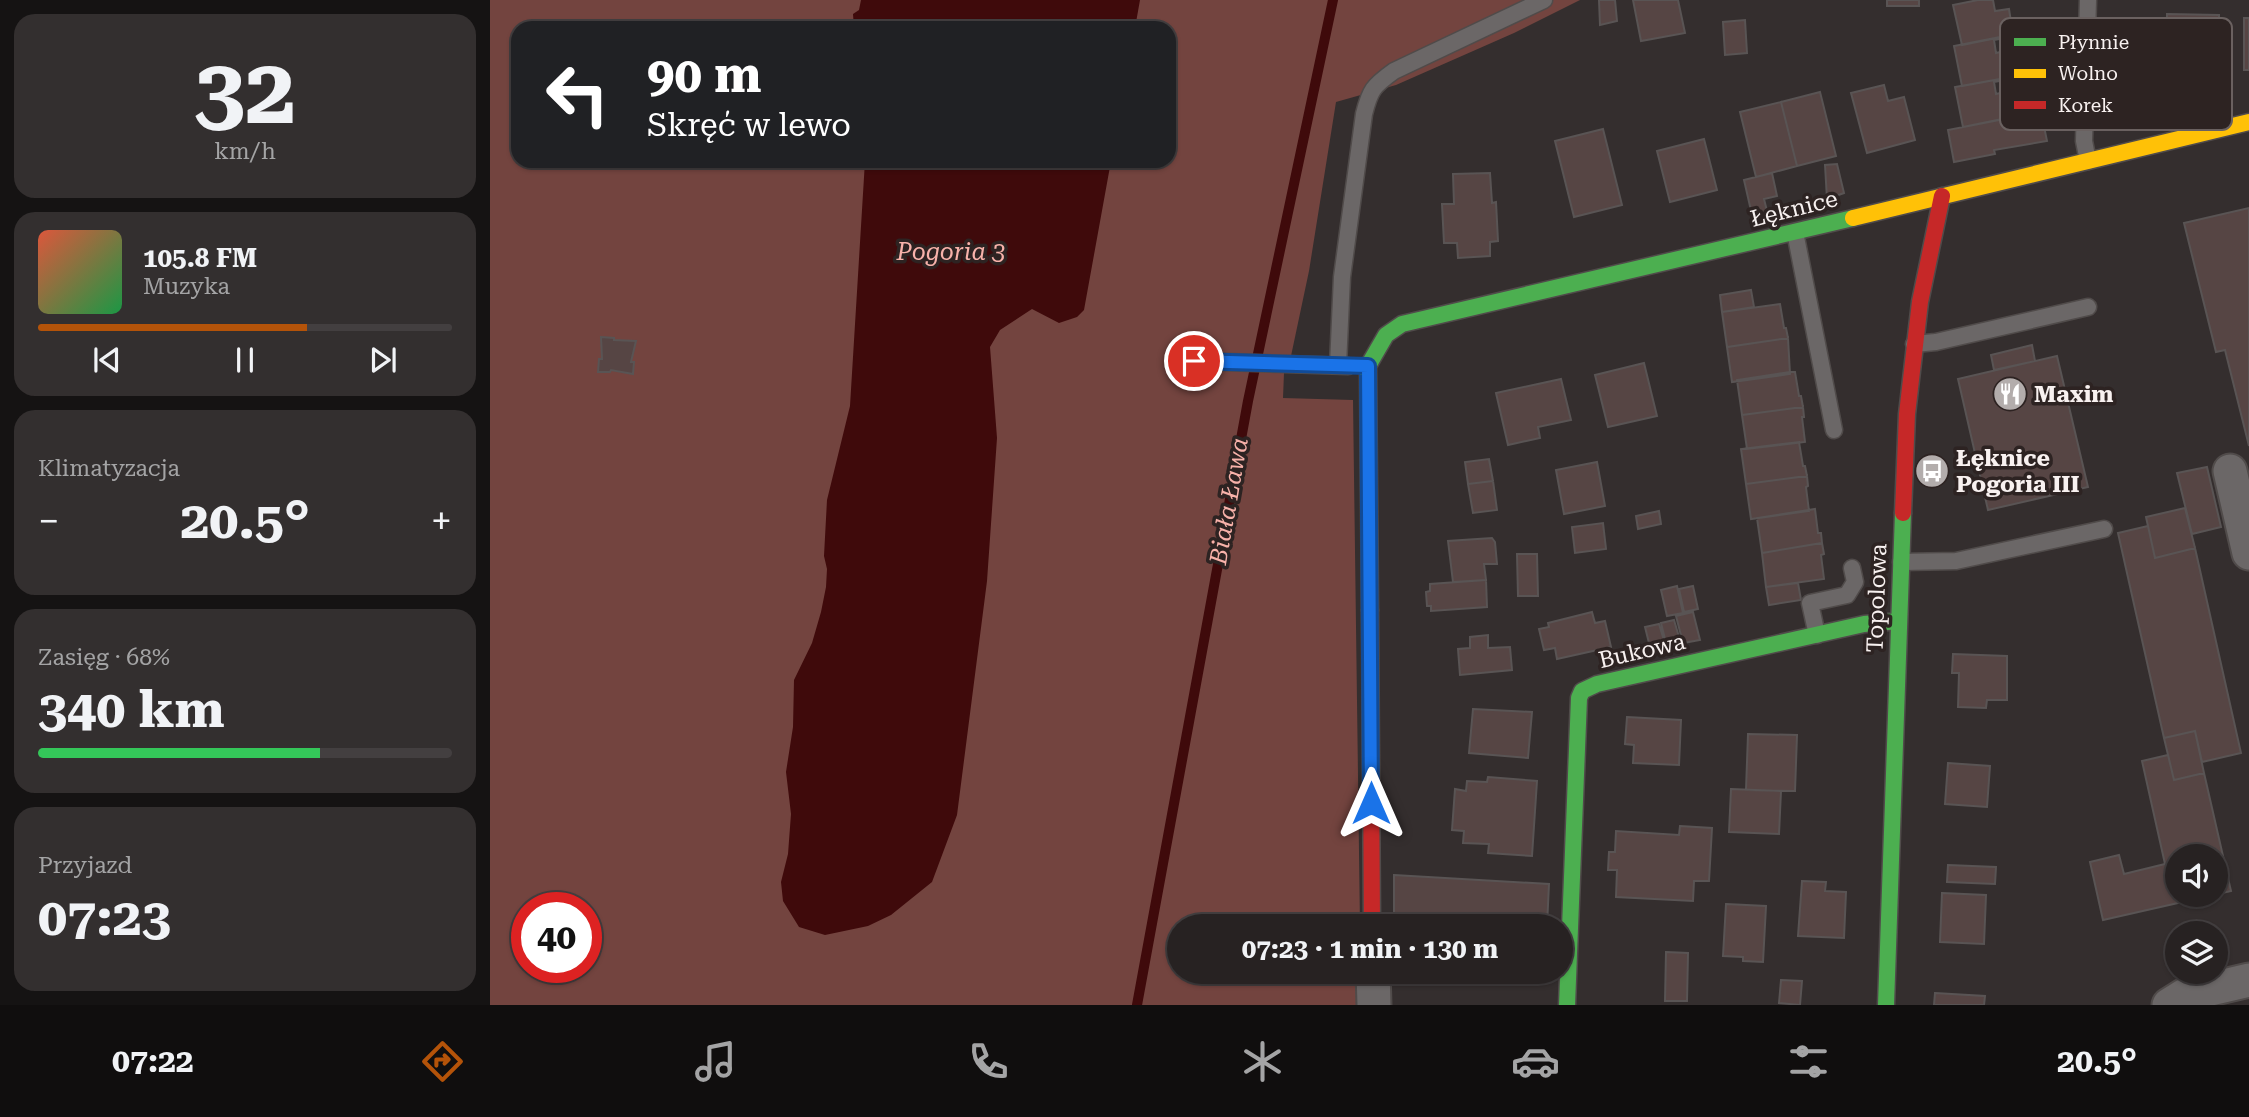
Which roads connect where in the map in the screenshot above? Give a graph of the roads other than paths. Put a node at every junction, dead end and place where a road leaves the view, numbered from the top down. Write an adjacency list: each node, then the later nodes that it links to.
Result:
1 (1544, 0): 12 (lane)
2 (2088, 0): 3 (lane)
3 (2087, 18)
4 (2084, 130): 6 (lane)
5 (2216, 130): 6 (street, Łęknice)
6 (2088, 161): 7 (street, Łęknice)
7 (1942, 197): 8 (street, Łęknice); 10 (street, Topolowa)
8 (1795, 232): 13 (street, Łęknice); 14 (lane)
9 (2088, 307): 10 (lane)
10 (1914, 344): 18 (street, Topolowa)
11 (1194, 361): 12 (lane)
12 (1338, 365): 13 (lane)
13 (1368, 366): 22 (street)
14 (1834, 430)
15 (2230, 471): 17 (street)
16 (2104, 529): 18 (lane)
17 (2249, 553)
18 (1901, 562): 20 (street, Topolowa)
19 (1852, 568): 21 (lane)
20 (1899, 621): 21 (street, Bukowa); 27 (street, Topolowa)
21 (1817, 635): 26 (street, Bukowa)
22 (1372, 914)
23 (2249, 980): 28 (street)
24 (1373, 984): 25 (street)
25 (1374, 1005)
26 (1567, 1005)
27 (1886, 1005)
28 (2169, 1005)

